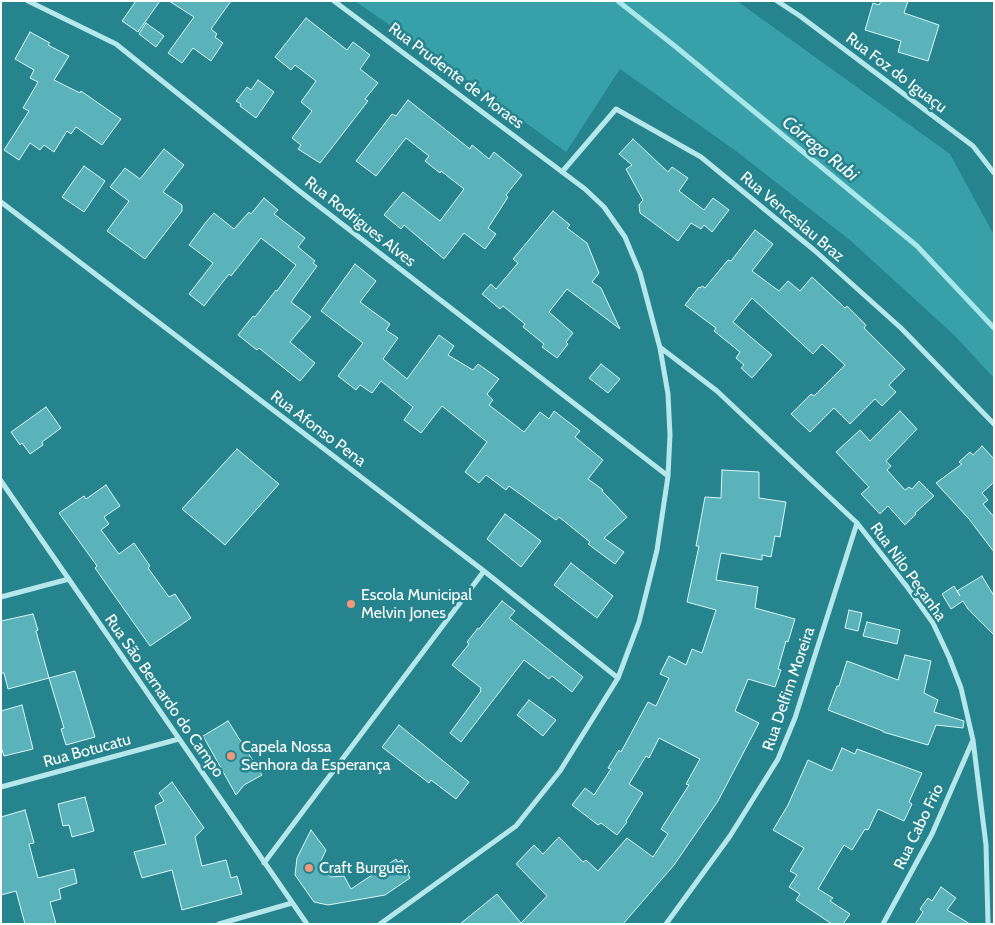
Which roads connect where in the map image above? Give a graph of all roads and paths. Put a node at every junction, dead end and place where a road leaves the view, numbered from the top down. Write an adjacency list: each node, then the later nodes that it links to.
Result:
1 (28, 1): 9 (street, Rua Rodrigues Alves)
2 (334, 1): 4 (street, Rua Prudente de Moraes)
3 (777, 1): 5 (street, Rua Foz do Iguaçu)
4 (562, 172): 7 (street, Rua Prudente de Moraes); 8 (street, Rua Venceslau Braz)
5 (994, 173)
6 (1, 202): 12 (street, Rua Afonso Pena)
7 (660, 348): 9 (street, Rua Prudente de Moraes); 11 (street, Rua Nilo Peçanha)
8 (994, 424)
9 (668, 476): 15 (street, Rua Prudente de Moraes)
10 (1, 481): 13 (street, Rua São Bernardo do Campo)
11 (857, 524): 17 (street, Rua Nilo Peçanha); 24 (street, Rua Delfim Moreira)
12 (484, 571): 15 (street, Rua Afonso Pena); 19 (street)
13 (68, 579): 14 (street); 16 (street, Rua São Bernardo do Campo)
14 (1, 597)
15 (618, 678): 23 (street, Rua Prudente de Moraes)
16 (179, 739): 18 (street, Rua Botucatu); 19 (street, Rua São Bernardo do Campo)
17 (974, 740): 25 (street, Rua Cabo Frio); 26 (street, Rua Nilo Peçanha)
18 (1, 787)
19 (264, 863): 20 (street, Rua São Bernardo do Campo)
20 (292, 903): 21 (street); 22 (street, Rua São Bernardo do Campo)
21 (219, 924)
22 (307, 924)
23 (380, 924)
24 (666, 924)
25 (884, 924)
26 (988, 924)

